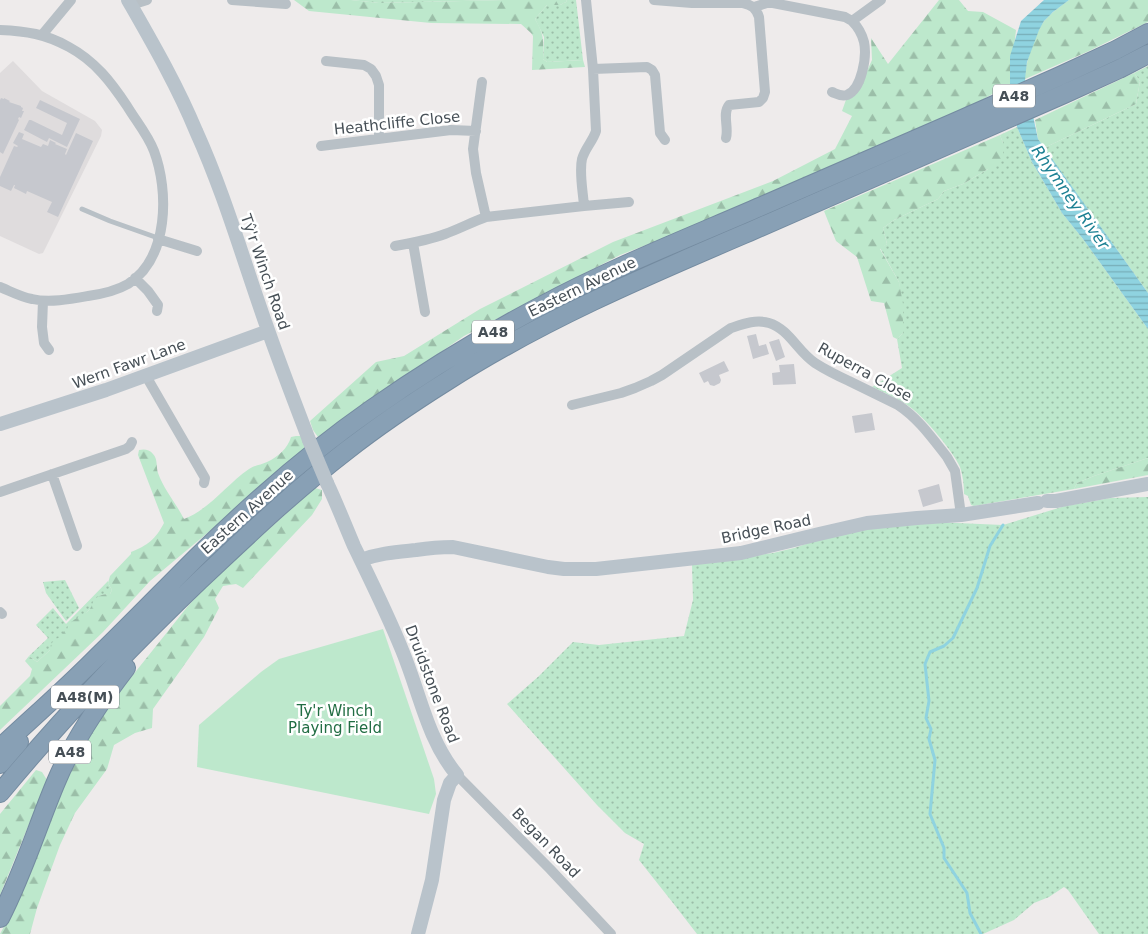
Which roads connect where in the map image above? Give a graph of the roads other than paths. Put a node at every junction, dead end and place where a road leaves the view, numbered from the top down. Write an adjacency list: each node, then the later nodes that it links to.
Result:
1 (71, 0): 13 (street)
2 (148, 0): 7 (street)
3 (232, 0): 8 (street)
4 (586, 0): 16 (street)
5 (654, 0): 9 (street)
6 (881, 0): 10 (street)
7 (129, 3): 37 (main road, Tŷ'r Winch Road)
8 (280, 3)
9 (754, 7): 10 (street); 21 (street)
10 (852, 22): 18 (street)
11 (0, 30): 13 (street)
12 (1148, 33): 51 (highway, Eastern Avenue / A48)
13 (42, 35): 28 (street)
14 (1148, 54): 50 (highway, Eastern Avenue / A48)
15 (326, 61): 20 (street)
16 (593, 69): 22 (street); 25 (street)
17 (482, 82): 19 (street)
18 (832, 92)
19 (476, 131): 20 (street, Heathcliffe Close); 27 (street)
20 (378, 138): 23 (street, Heathcliffe Close)
21 (726, 138)
22 (665, 140)
23 (321, 146)
24 (629, 202): 25 (street)
25 (584, 206): 27 (street)
26 (82, 209): 28 (lane)
27 (486, 218): 29 (street)
28 (158, 239): 31 (street); 32 (street)
29 (413, 243): 30 (street); 36 (street)
30 (395, 246)
31 (197, 251)
32 (136, 278): 34 (street); 35 (street)
33 (0, 287): 34 (street)
34 (43, 301): 38 (street)
35 (157, 311)
36 (425, 312)
37 (268, 331): 39 (main road, Wern Fawr Lane); 49 (main road, Tŷ'r Winch Road, bridge)
38 (49, 350)
39 (146, 376): 41 (main road, Wern Fawr Lane); 44 (street)
40 (572, 405): 47 (street, Ruperra Close)
41 (0, 424)
42 (132, 442): 43 (street)
43 (52, 474): 46 (street); 48 (street)
44 (204, 483)
45 (1148, 484): 47 (main road, Bridge Road)
46 (0, 492)
47 (961, 515): 49 (main road, Bridge Road)
48 (76, 546)
49 (361, 560): 54 (main road, Druidstone Road)
50 (174, 606): 55 (highway, A48(M)); 56 (highway, A48)
51 (92, 662): 52 (highway, A48); 53 (highway, A48(M))
52 (0, 748)
53 (0, 764)
54 (458, 775): 57 (main road); 58 (street, Began Road)
55 (0, 793)
56 (0, 918)
57 (418, 934)
58 (611, 934)

